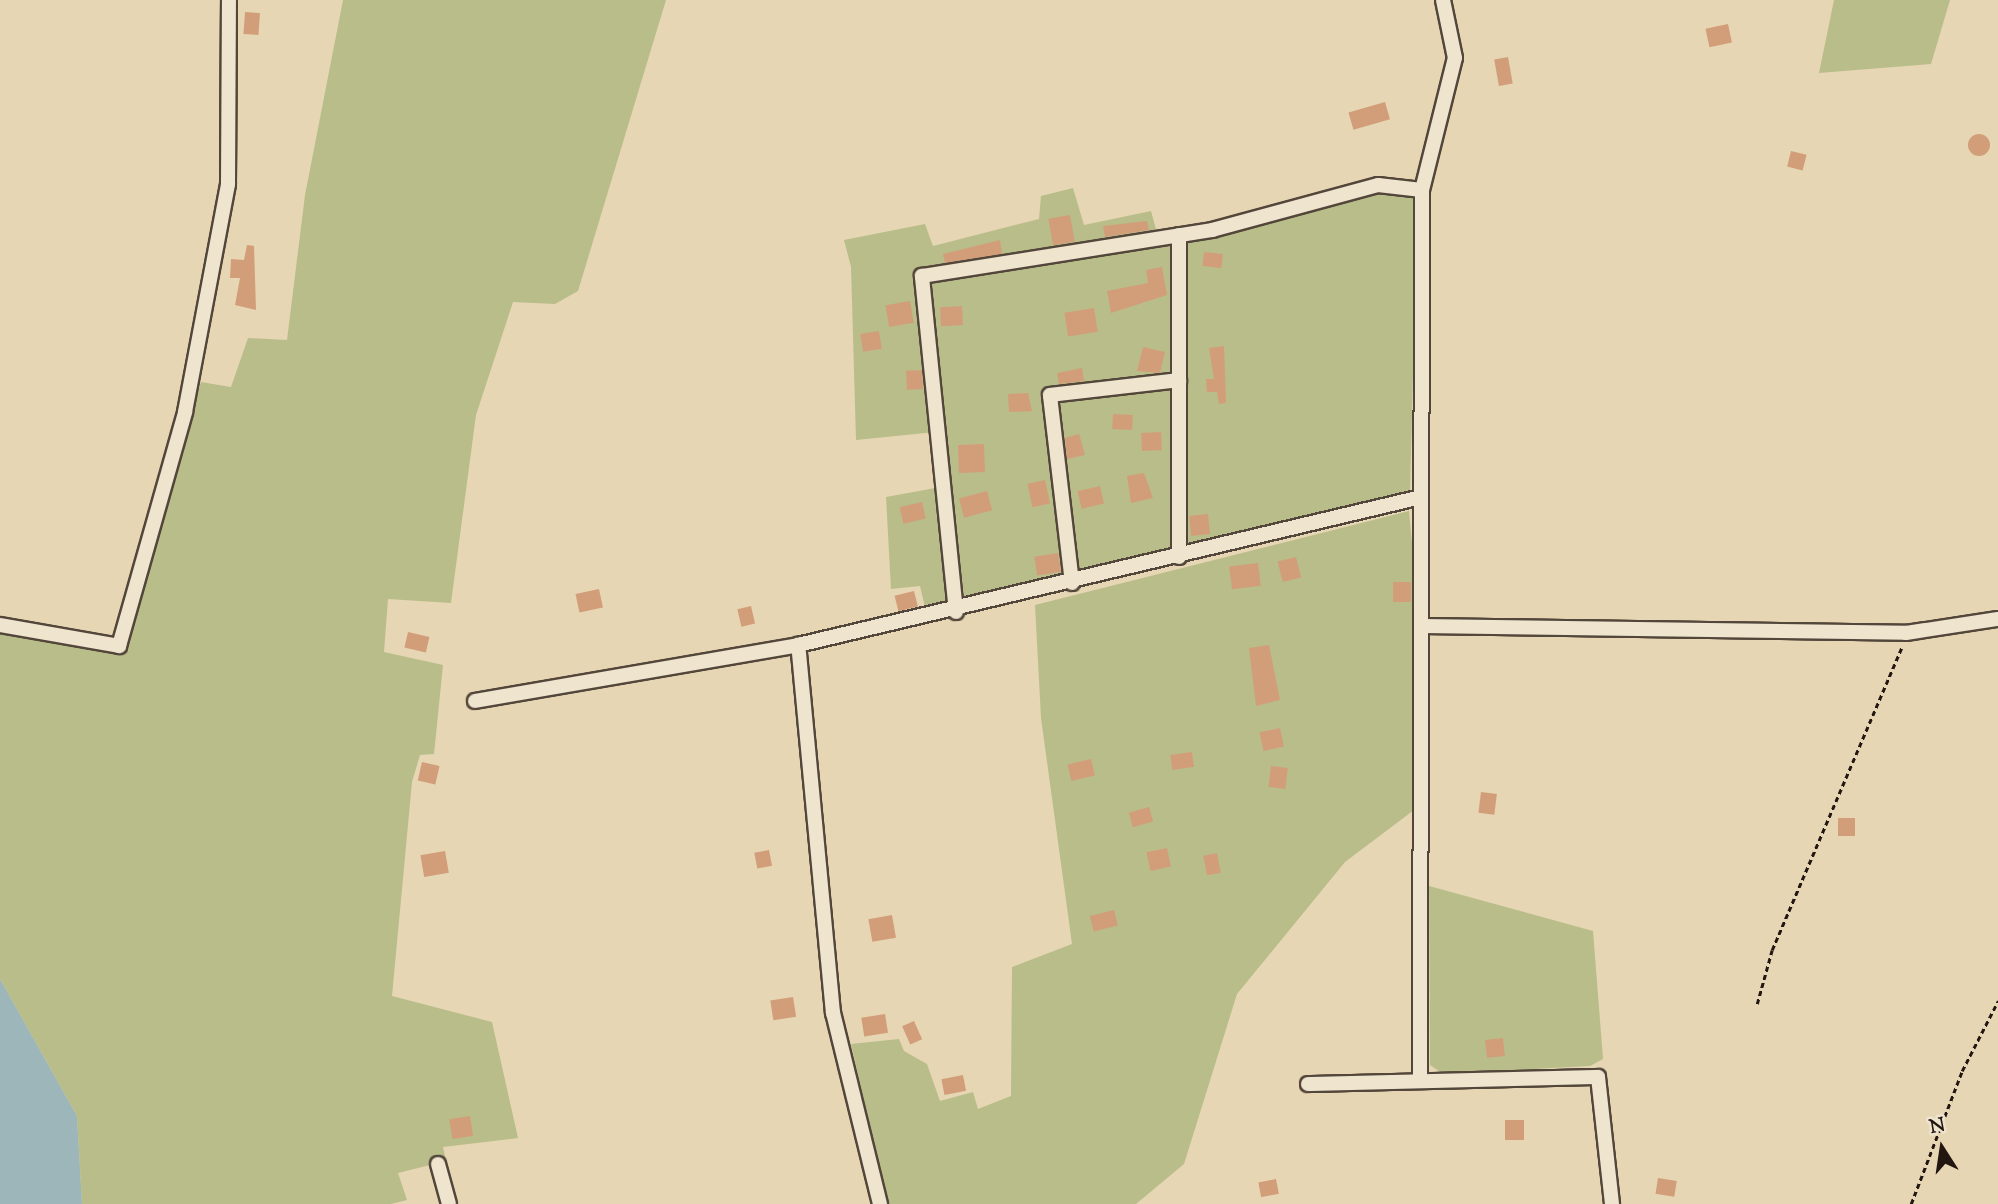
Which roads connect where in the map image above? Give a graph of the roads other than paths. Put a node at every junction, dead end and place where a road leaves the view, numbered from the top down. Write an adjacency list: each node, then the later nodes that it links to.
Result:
1 (229, 0): 11 (street)
2 (1443, 0): 3 (street)
3 (1422, 190): 4 (street); 6 (street)
4 (1179, 235): 5 (street); 9 (street)
5 (1179, 380): 7 (street); 8 (street)
6 (1417, 498): 7 (street); 12 (street)
7 (1179, 557): 8 (street)
8 (1072, 583): 9 (street)
9 (956, 612): 13 (street)
10 (1998, 619): 12 (street)
11 (0, 625)
12 (1422, 626): 15 (street)
13 (798, 645): 14 (street); 19 (street)
14 (475, 701)
15 (1420, 1081): 16 (street); 20 (street)
16 (1308, 1084)
17 (438, 1164): 18 (street)
18 (449, 1204)
19 (880, 1204)
20 (1612, 1204)

